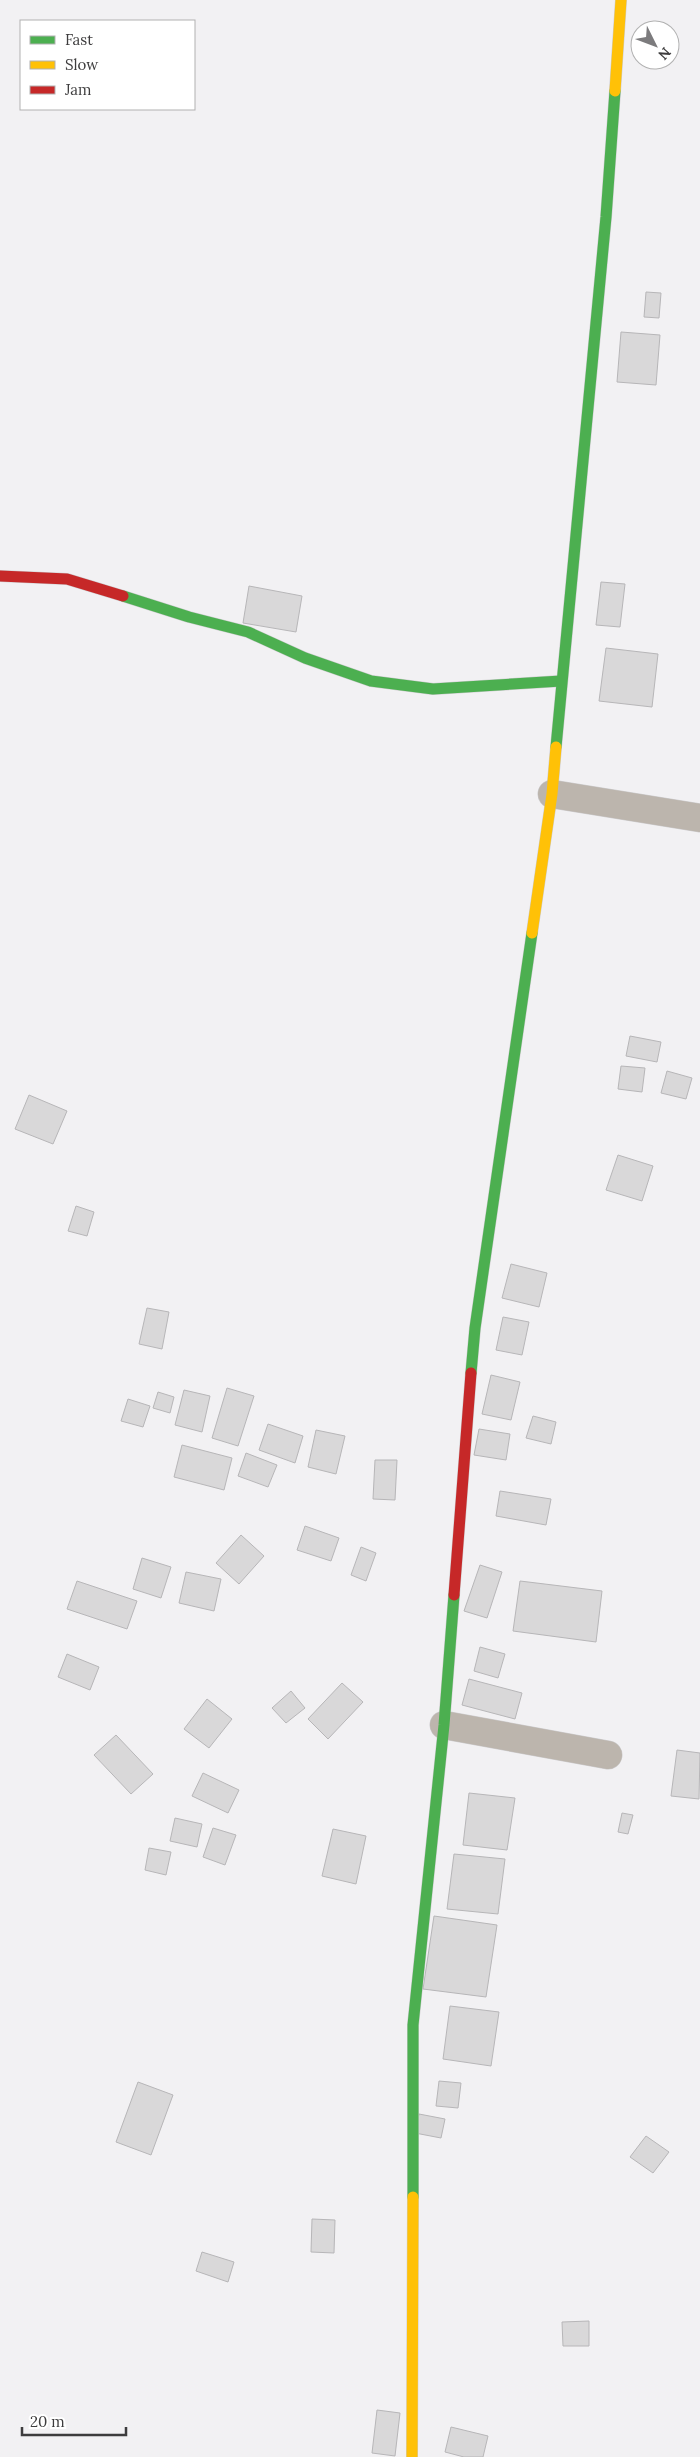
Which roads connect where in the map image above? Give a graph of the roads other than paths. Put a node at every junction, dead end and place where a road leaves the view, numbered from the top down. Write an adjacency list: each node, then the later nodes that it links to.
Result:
1 (621, 0): 3 (street)
2 (0, 576): 3 (street)
3 (561, 681): 4 (street)
4 (552, 794): 5 (street); 6 (street)
5 (700, 818)
6 (444, 1725): 7 (street); 8 (street)
7 (608, 1755)
8 (412, 2457)

